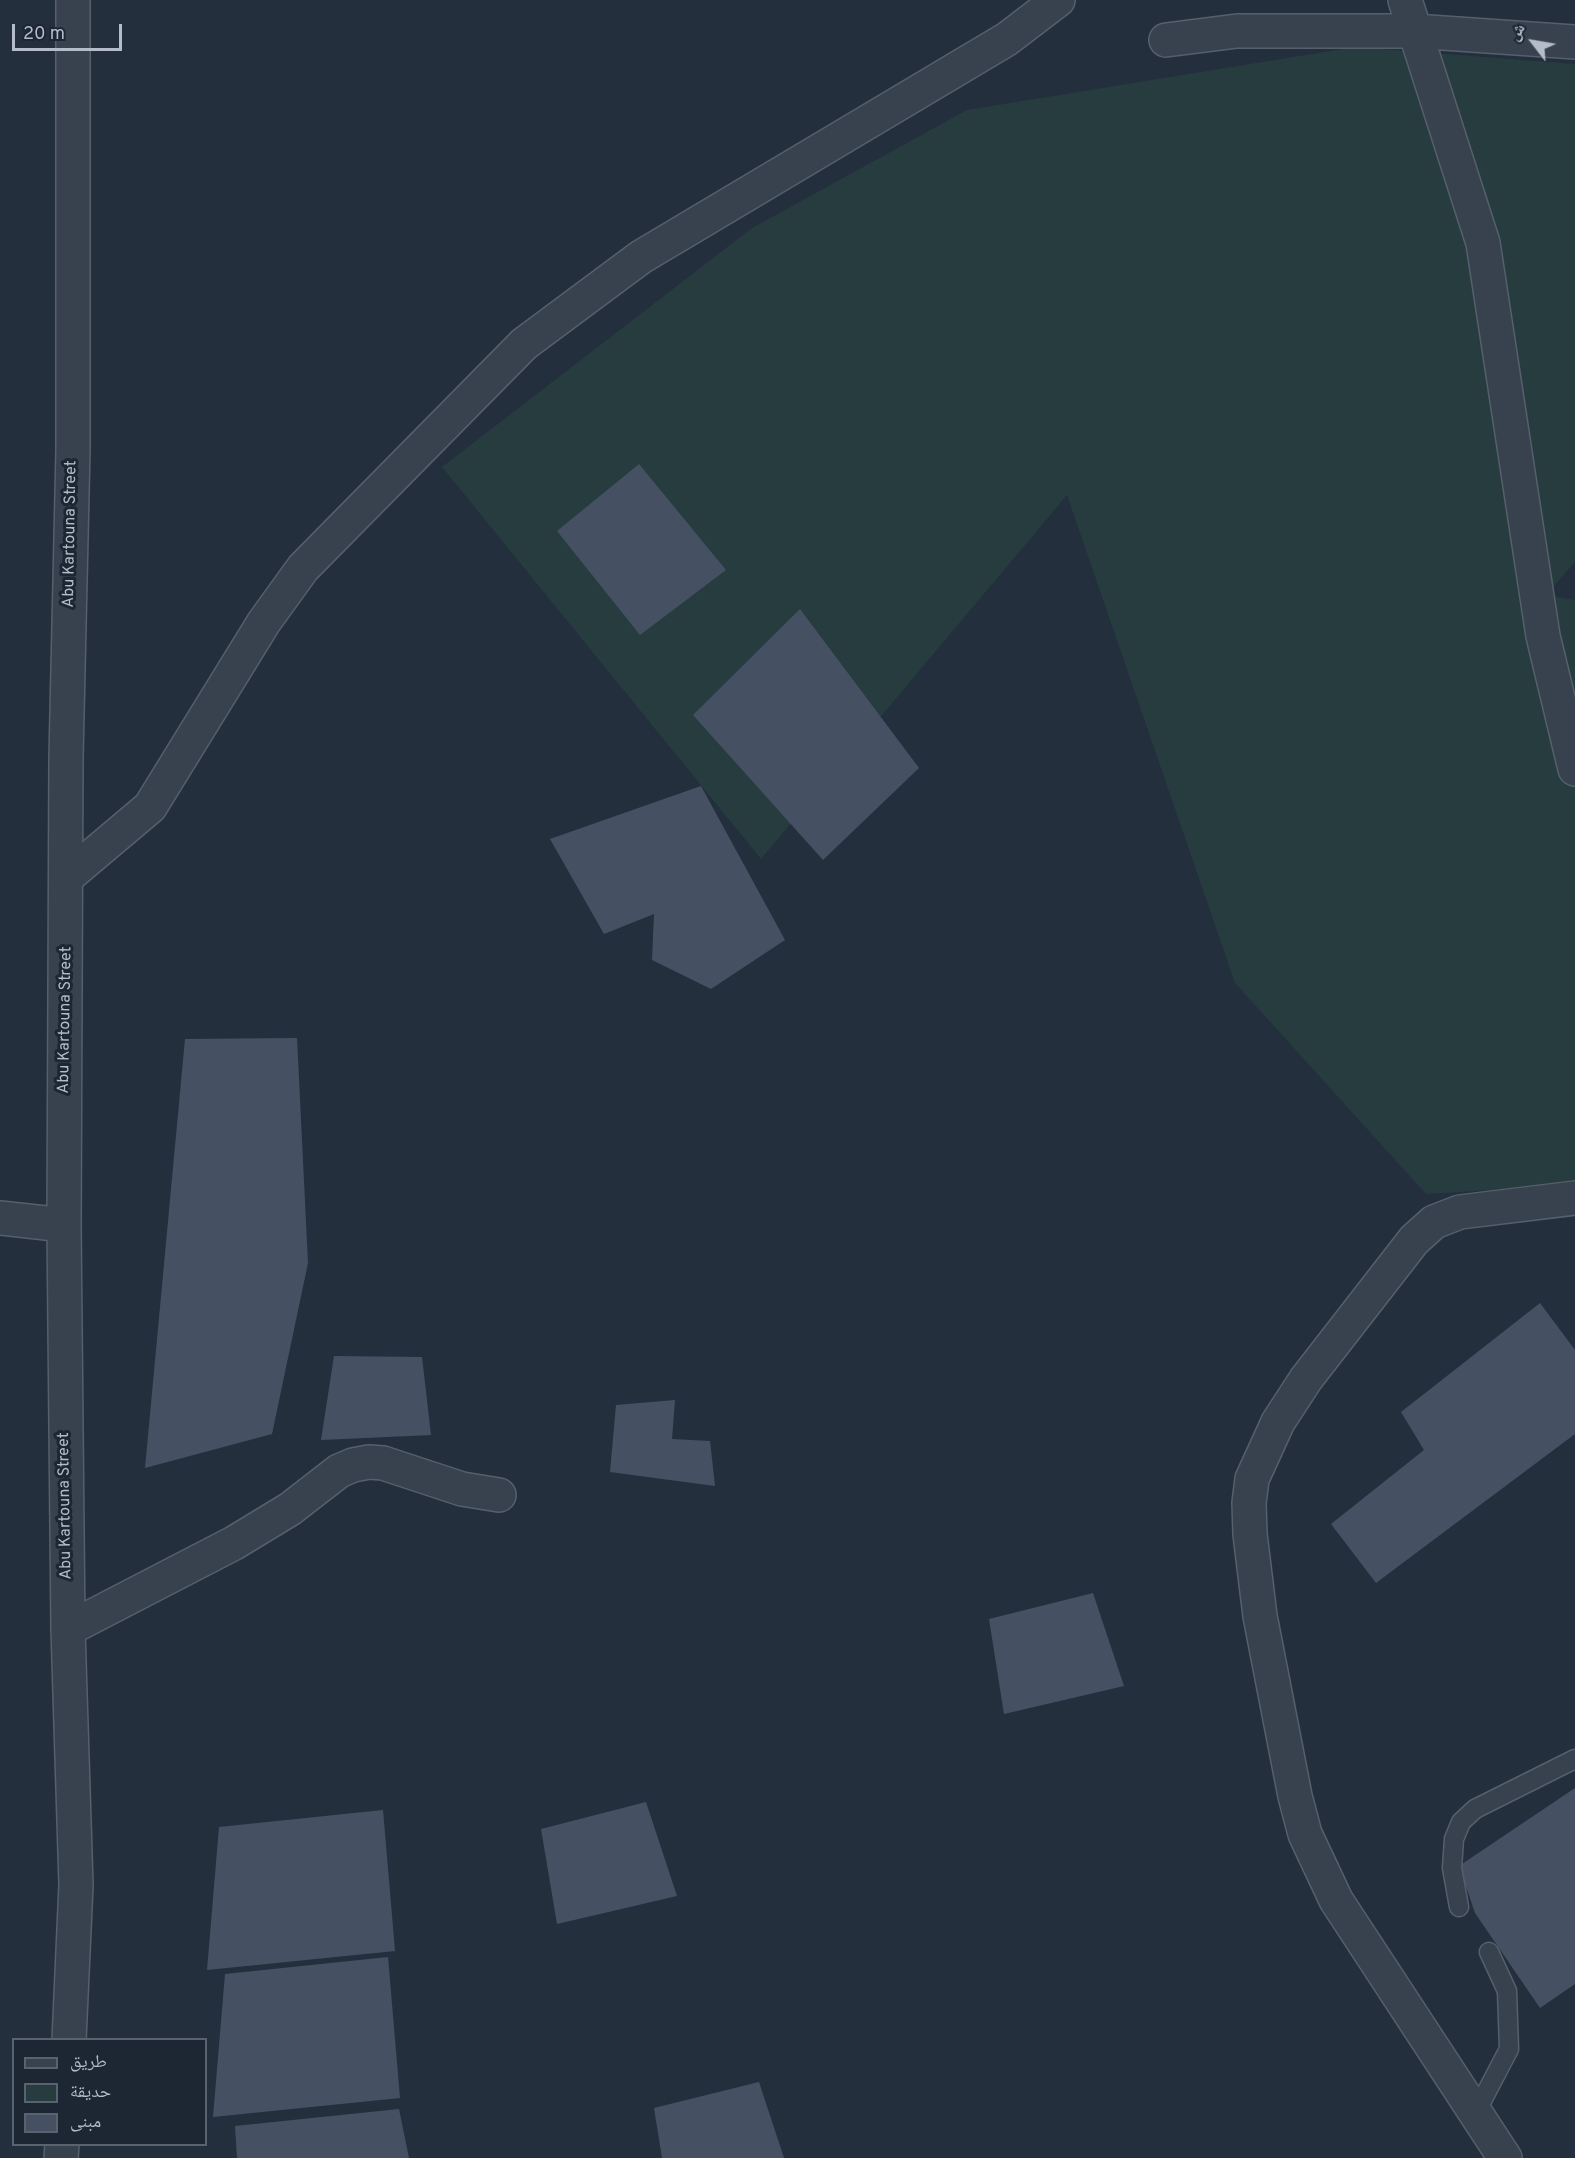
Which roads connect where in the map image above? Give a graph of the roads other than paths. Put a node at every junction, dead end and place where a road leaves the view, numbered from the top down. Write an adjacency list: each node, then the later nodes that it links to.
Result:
1 (73, 0): 8 (street, Abu Kartouna Street)
2 (1058, 0): 8 (street)
3 (1405, 0): 4 (street)
4 (1414, 31): 5 (street); 6 (street); 7 (street)
5 (1166, 40)
6 (1575, 42)
7 (1575, 769)
8 (67, 877): 11 (street, Abu Kartouna Street)
9 (1575, 1198): 18 (street)
10 (0, 1218): 11 (street)
11 (64, 1225): 13 (street, Abu Kartouna Street)
12 (499, 1495): 13 (street)
13 (68, 1629): 17 (street, Abu Kartouna Street)
14 (1575, 1759): 15 (lane)
15 (1459, 1907)
16 (1489, 1952): 18 (lane)
17 (69, 2038)
18 (1475, 2114): 19 (street)
19 (1505, 2158)

